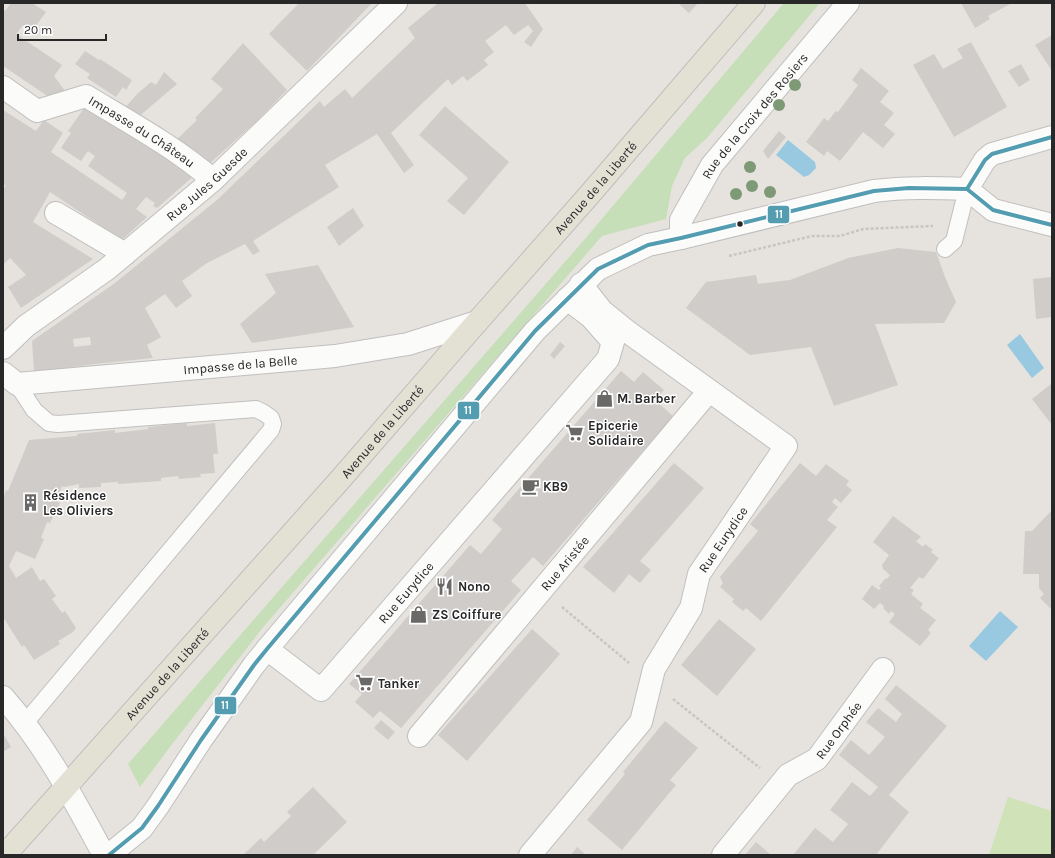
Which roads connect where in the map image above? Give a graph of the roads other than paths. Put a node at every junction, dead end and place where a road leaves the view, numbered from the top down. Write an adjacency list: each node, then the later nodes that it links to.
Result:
1 (396, 3): 6 (street, Rue Jules Guesde)
2 (754, 3): 14 (main road, Avenue de la Liberté)
3 (848, 3): 10 (street, Rue de la Croix des Rosiers)
4 (3, 87): 6 (street, Impasse du Château)
5 (1052, 137): 7 (street)
6 (214, 180): 12 (street, Rue Jules Guesde)
7 (967, 189): 9 (street); 10 (street); 11 (lane)
8 (56, 213): 12 (street)
9 (1052, 225)
10 (681, 238): 13 (street)
11 (945, 249)
12 (125, 254): 15 (street, Rue Jules Guesde)
13 (574, 292): 17 (street, Rue Eurydice); 18 (street); 18 (street, Rue Eurydice)
14 (477, 322): 16 (street, Impasse de la Belle); 23 (main road, Avenue de la Liberté)
15 (3, 348)
16 (10, 378): 21 (lane)
17 (709, 391): 22 (street, Rue Aristée); 27 (street, Rue Eurydice)
18 (267, 649): 26 (street)
19 (883, 669): 28 (street, Rue Orphée)
20 (3, 697): 21 (street)
21 (25, 723): 23 (street)
22 (419, 736)
23 (66, 786): 24 (main road, Avenue de la Liberté); 25 (street)
24 (4, 855)
25 (104, 855)
26 (109, 855)
27 (530, 855)
28 (723, 855)

